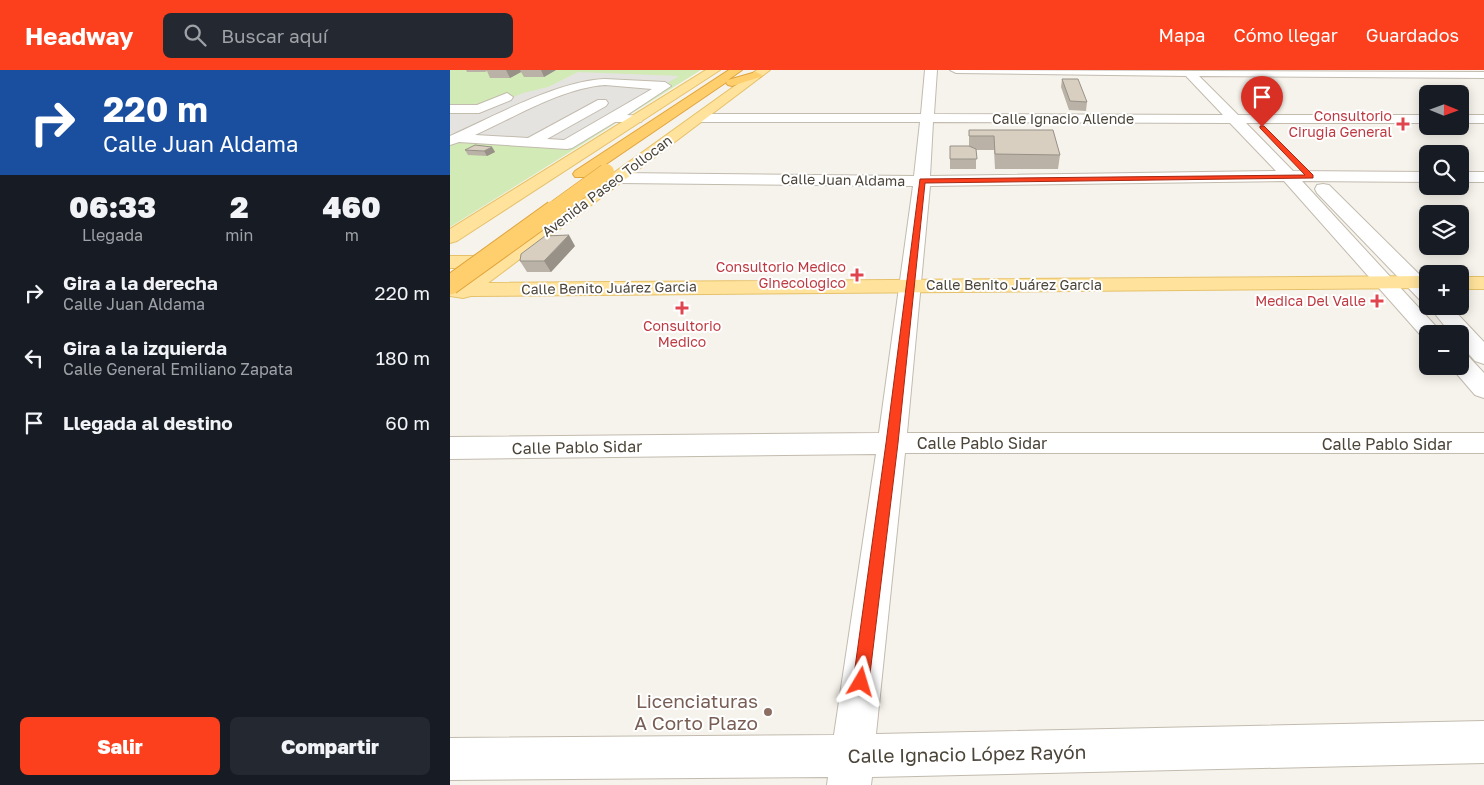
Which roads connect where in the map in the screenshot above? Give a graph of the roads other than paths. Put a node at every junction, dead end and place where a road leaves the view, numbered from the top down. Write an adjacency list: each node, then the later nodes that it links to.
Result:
1 (714, 70): 19 (main road)
2 (931, 70): 25 (street)
3 (956, 70): 4 (street)
4 (1079, 70): 6 (street)
5 (757, 72): 8 (highway); 24 (main road, Avenida Paseo Tollocan)
6 (1189, 72): 7 (street); 22 (street)
7 (1208, 72): 9 (street); 13 (street)
8 (734, 73): 39 (highway, Avenida Paseo Tollocan); 47 (highway, Avenida Paseo Tollocan)
9 (1484, 75)
10 (561, 79): 12 (street)
11 (636, 84): 14 (street); 17 (street); 18 (street)
12 (541, 86)
13 (1221, 86)
14 (560, 92): 16 (street); 32 (street)
15 (516, 93): 21 (street)
16 (585, 94): 17 (street); 20 (street)
17 (617, 95): 18 (street); 37 (street)
18 (651, 95): 19 (street); 23 (street)
19 (673, 96): 26 (main road)
20 (560, 106)
21 (450, 109)
22 (1238, 113): 25 (street, Calle Ignacio Allende); 27 (street, Calle Ignacio Allende); 38 (street)
23 (612, 118): 26 (street); 37 (street)
24 (698, 118): 25 (street, Calle Ignacio Allende); 39 (main road, Avenida Paseo Tollocan)
25 (928, 118): 44 (street)
26 (636, 119): 45 (main road)
27 (1254, 119): 28 (street, Calle Ignacio Allende); 36 (street)
28 (1419, 119)
29 (1469, 119): 30 (street)
30 (1484, 119)
31 (453, 123): 32 (street)
32 (486, 125): 34 (street)
33 (518, 128): 35 (street)
34 (453, 139): 35 (street)
35 (494, 141): 37 (street)
36 (1276, 141)
37 (530, 143)
38 (1292, 169): 40 (street, Calle Juan Aldama); 44 (street, Calle Juan Aldama); 48 (street)
39 (612, 175): 44 (street, Calle Juan Aldama); 46 (main road, Avenida Paseo Tollocan); 54 (highway, Avenida Paseo Tollocan, bridge)
40 (1311, 176): 41 (street, Calle Juan Aldama); 49 (street)
41 (1419, 177)
42 (1469, 177): 43 (street)
43 (1484, 177)
44 (922, 181): 52 (street)
45 (450, 237)
46 (518, 252): 47 (main road); 54 (main road, Avenida Paseo Tollocan)
47 (450, 262)
48 (1384, 282): 52 (main road, Calle Benito Juárez Garcia); 53 (main road, Calle Benito Juárez Garcia); 56 (street)
49 (1419, 282)
50 (1469, 282): 51 (main road)
51 (1484, 283)
52 (909, 285): 54 (main road, Calle Benito Juárez Garcia); 60 (street)
53 (1419, 286)
54 (454, 291)
55 (1446, 315): 57 (street)
56 (1424, 325)
57 (1484, 356)
58 (1469, 373): 59 (street)
59 (1484, 389)
60 (892, 443): 61 (street, Calle Pablo Sidar); 62 (street, Calle Pablo Sidar); 65 (street)
61 (1484, 443)
62 (450, 448)
63 (1484, 742): 65 (street, Calle Ignacio López Rayón)
64 (450, 759): 65 (street, Calle Ignacio López Rayón)
65 (850, 771)

